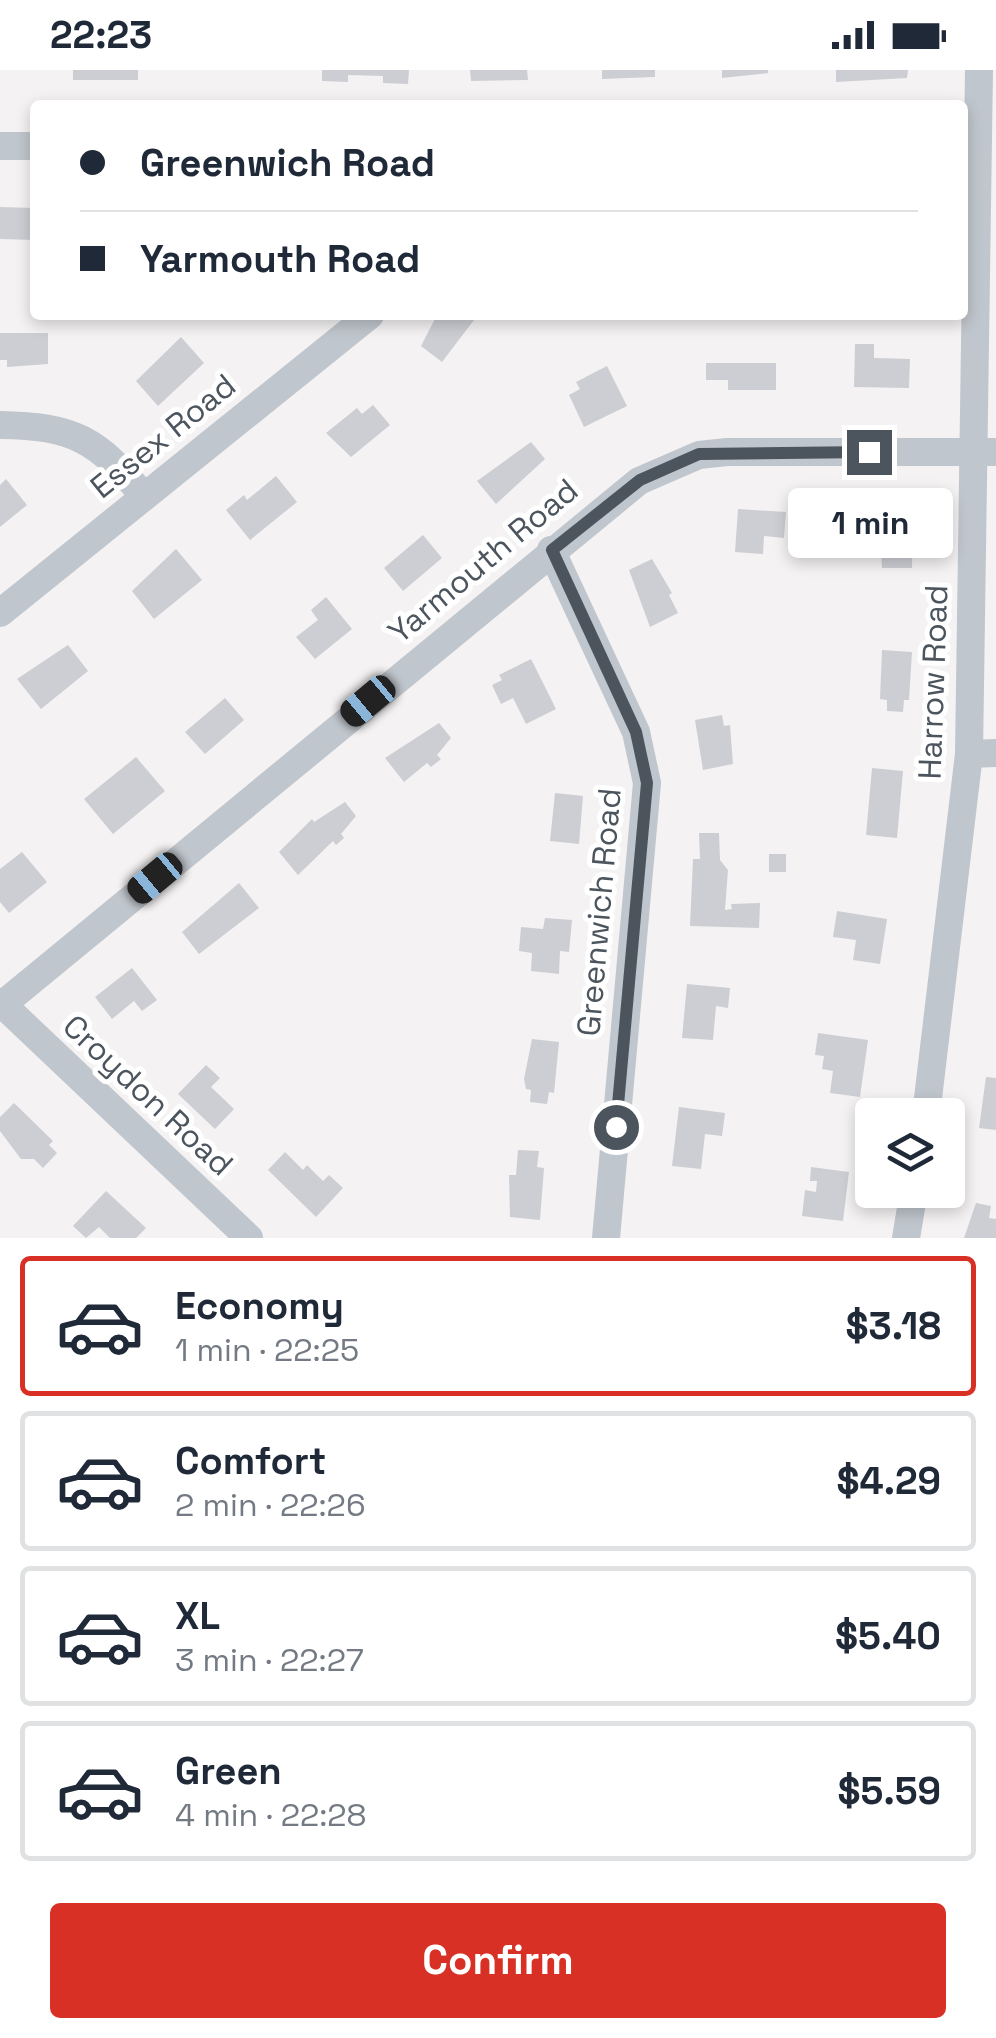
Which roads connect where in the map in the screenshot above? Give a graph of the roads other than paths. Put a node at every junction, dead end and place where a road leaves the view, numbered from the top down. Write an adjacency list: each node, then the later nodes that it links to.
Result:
1 (978, 70): 4 (street, Harrow Road)
2 (0, 146): 3 (street)
3 (30, 146)
4 (979, 153): 7 (street, Harrow Road)
5 (364, 320): 8 (street, Essex Road)
6 (0, 426): 8 (street)
7 (985, 452): 9 (street, Yarmouth Road); 11 (street, Harrow Road)
8 (144, 497): 10 (street, Essex Road)
9 (552, 550): 12 (street, Yarmouth Road); 16 (street, Greenwich Road)
10 (0, 613)
11 (982, 754): 13 (street, Harrow Road)
12 (1, 1003): 15 (street, Croydon Road)
13 (929, 1098)
14 (911, 1208): 17 (street)
15 (249, 1238)
16 (606, 1238)
17 (906, 1238)

